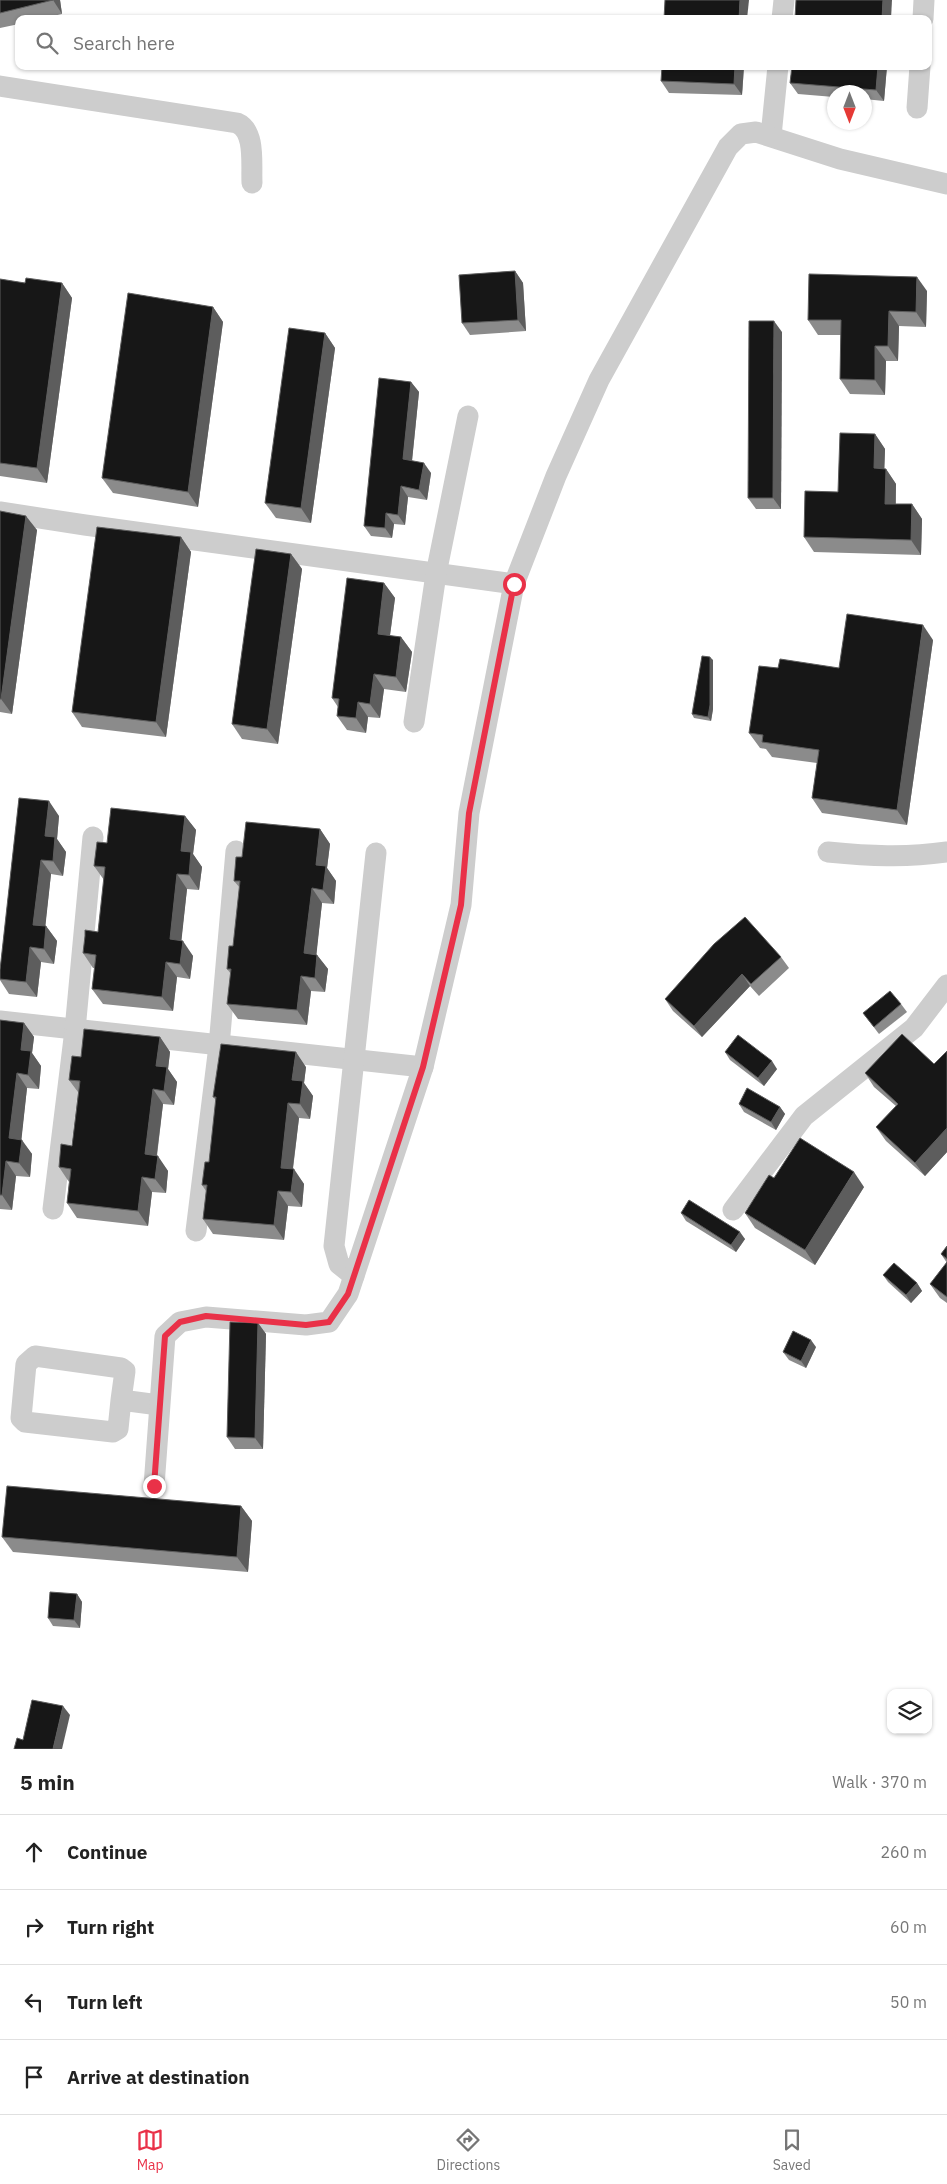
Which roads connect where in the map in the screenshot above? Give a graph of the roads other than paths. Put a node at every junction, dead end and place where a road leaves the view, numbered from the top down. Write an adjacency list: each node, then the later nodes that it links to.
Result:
1 (784, 0): 3 (street)
2 (924, 0): 4 (street)
3 (782, 15)
4 (923, 15)
5 (778, 70): 9 (street)
6 (920, 70): 8 (street)
7 (0, 86): 10 (street)
8 (918, 108)
9 (771, 136): 11 (street); 15 (street)
10 (252, 183)
11 (947, 184)
12 (468, 416): 14 (street)
13 (0, 512): 14 (street)
14 (436, 574): 15 (street); 16 (street)
15 (514, 584): 27 (street)
16 (414, 722)
17 (93, 836): 24 (street)
18 (236, 851): 25 (street)
19 (828, 852): 20 (street)
20 (947, 852)
21 (376, 853): 26 (street)
22 (947, 985): 29 (street)
23 (0, 1022): 24 (street)
24 (75, 1030): 25 (street); 28 (street)
25 (219, 1046): 26 (street); 30 (street)
26 (355, 1060): 27 (street); 31 (street)
27 (423, 1067): 31 (street)
28 (53, 1209)
29 (732, 1210)
30 (196, 1231)
31 (354, 1276): 33 (street)
32 (121, 1400): 32 (street); 33 (street)
33 (159, 1405): 34 (street)
34 (154, 1486)

